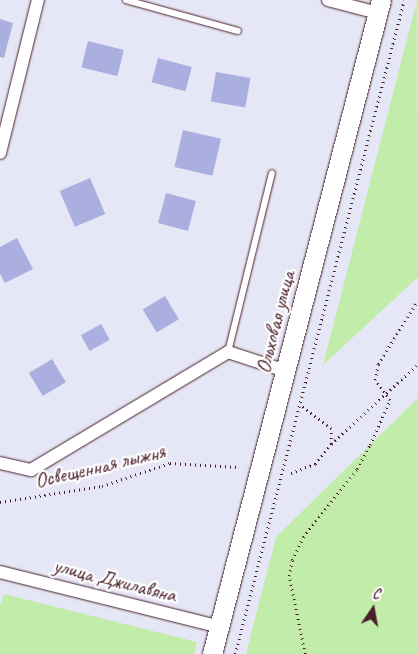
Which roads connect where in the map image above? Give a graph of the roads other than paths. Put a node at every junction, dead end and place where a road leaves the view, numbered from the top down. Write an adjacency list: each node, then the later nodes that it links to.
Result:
1 (38, 0): 6 (street)
2 (126, 0): 5 (lane)
3 (328, 0): 4 (street)
4 (379, 6): 9 (main road, Ольховая улица)
5 (238, 31)
6 (0, 153)
7 (272, 173): 8 (lane)
8 (228, 352): 9 (street); 10 (street)
9 (286, 371): 12 (main road, Ольховая улица)
10 (0, 462)
11 (0, 572): 12 (street, улица Джилавяна)
12 (220, 627): 13 (main road, Ольховая улица)
13 (212, 654)

